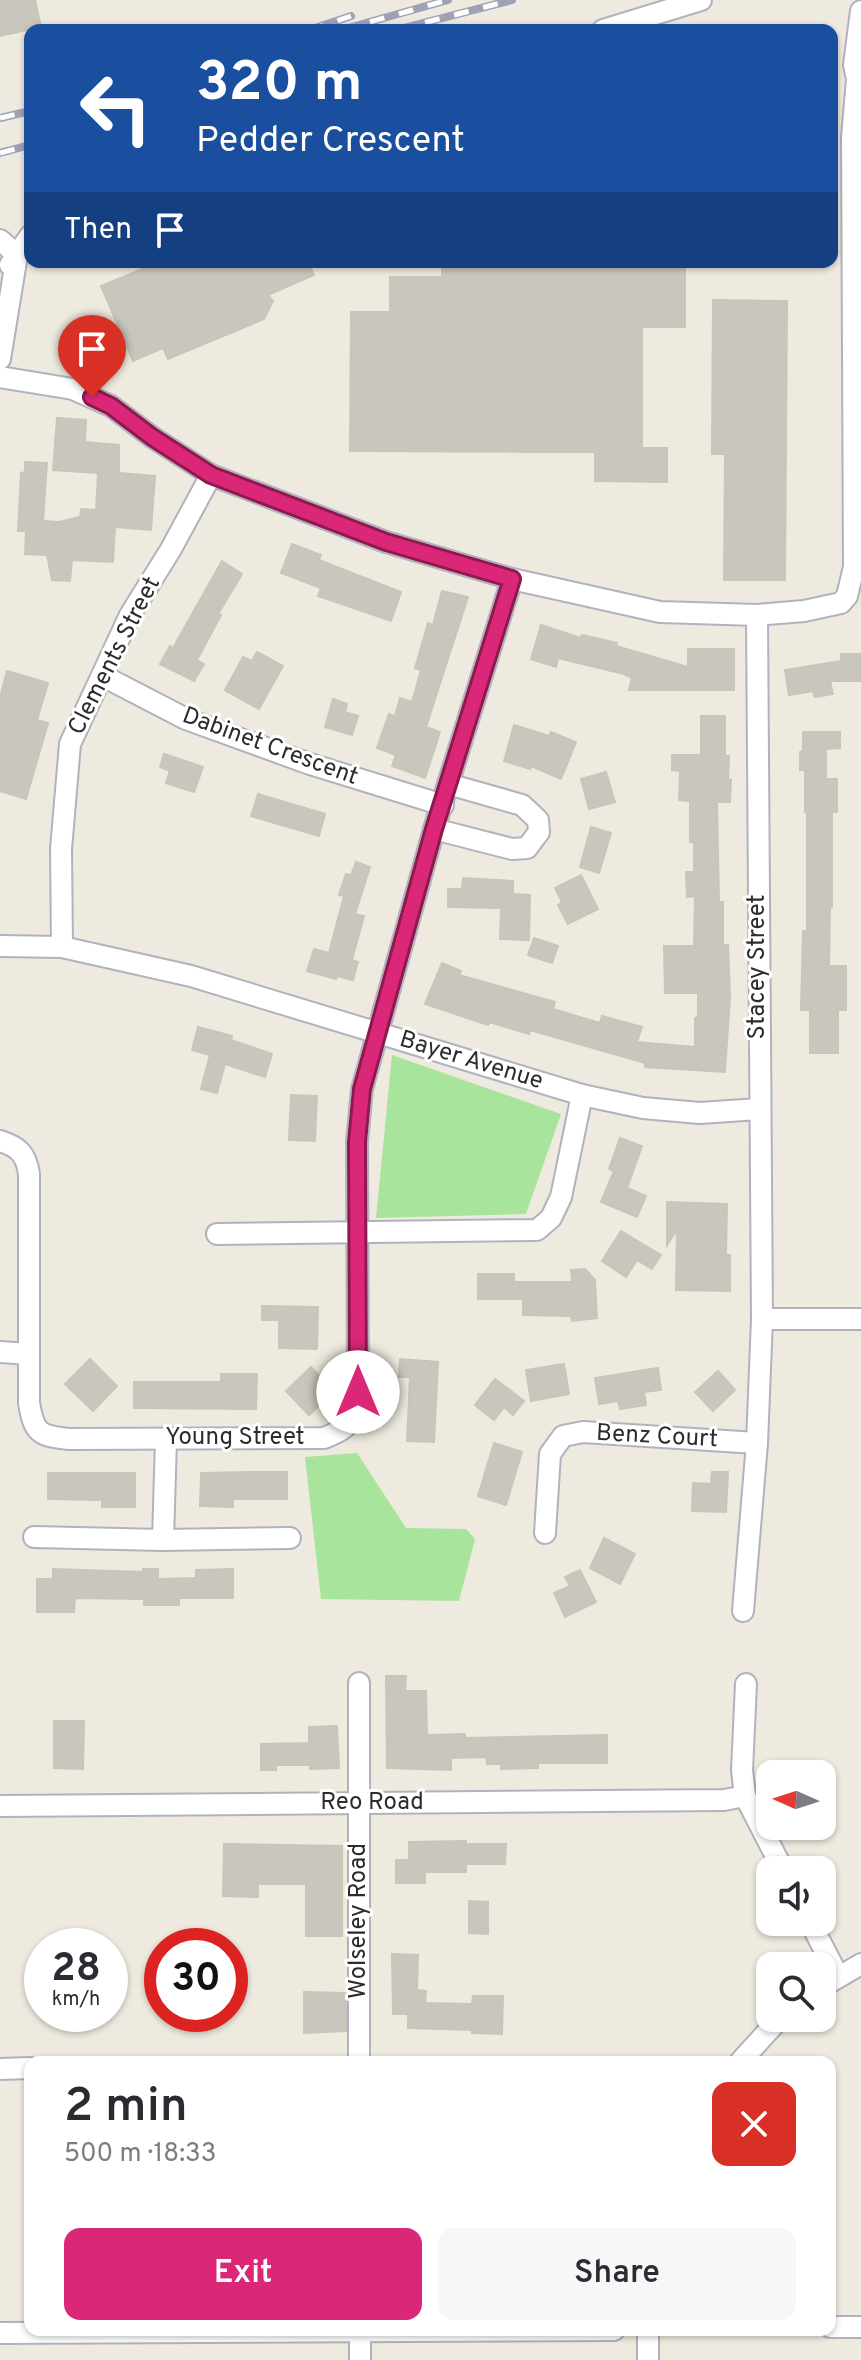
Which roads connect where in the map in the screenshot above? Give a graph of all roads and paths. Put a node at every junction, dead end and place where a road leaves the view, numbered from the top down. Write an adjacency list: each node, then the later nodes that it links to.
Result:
1 (701, 0): 3 (street)
2 (861, 11): 4 (street)
3 (623, 24)
4 (859, 77): 13 (street)
5 (0, 240): 7 (street)
6 (24, 245): 7 (street)
7 (17, 255): 8 (street); 9 (street)
8 (0, 282)
9 (0, 359)
10 (0, 377): 11 (street)
11 (211, 475): 12 (street); 15 (street, Clements Street)
12 (512, 579): 14 (street); 16 (street, Young Street)
13 (854, 600): 14 (street)
14 (757, 615): 23 (street, Stacey Street)
15 (103, 676): 17 (street, Dabinet Crescent); 20 (street, Clements Street)
16 (448, 784): 17 (street, Young Street); 18 (street)
17 (443, 805): 18 (street, Young Street)
18 (434, 829): 21 (street, Young Street)
19 (0, 946): 20 (street, Bayer Avenue)
20 (62, 947): 21 (street, Bayer Avenue)
21 (376, 1032): 22 (street, Bayer Avenue); 25 (street, Young Street)
22 (582, 1095): 23 (street, Bayer Avenue); 25 (street)
23 (759, 1109): 27 (street, Stacey Street)
24 (0, 1141): 30 (street, Young Street)
25 (358, 1232): 26 (street); 31 (street, Young Street)
26 (217, 1234)
27 (762, 1319): 28 (street); 32 (street, Stacey Street)
28 (861, 1319)
29 (0, 1352): 30 (street)
30 (29, 1354): 31 (street, Young Street)
31 (166, 1439): 36 (street)
32 (757, 1443): 33 (street, Benz Court); 37 (street, Stacey Street)
33 (545, 1533)
34 (34, 1537): 36 (street)
35 (290, 1538): 36 (street)
36 (163, 1540)
37 (743, 1611)
38 (359, 1683): 41 (street, Wolseley Road)
39 (746, 1684): 40 (street)
40 (745, 1796): 41 (street, Reo Road); 43 (street)
41 (359, 1803): 42 (street, Reo Road); 47 (street, Wolseley Road)
42 (0, 1806)
43 (776, 1856)
44 (861, 1964): 45 (street)
45 (836, 1979)
46 (767, 2032): 48 (street)
47 (359, 2056)
48 (745, 2056)
49 (24, 2068): 50 (street)
50 (0, 2069)
51 (836, 2327): 52 (street)
52 (861, 2327)
53 (0, 2333): 54 (street)
54 (24, 2333)
55 (360, 2336): 57 (street)
56 (648, 2336): 58 (street)
57 (360, 2360)
58 (648, 2360)

